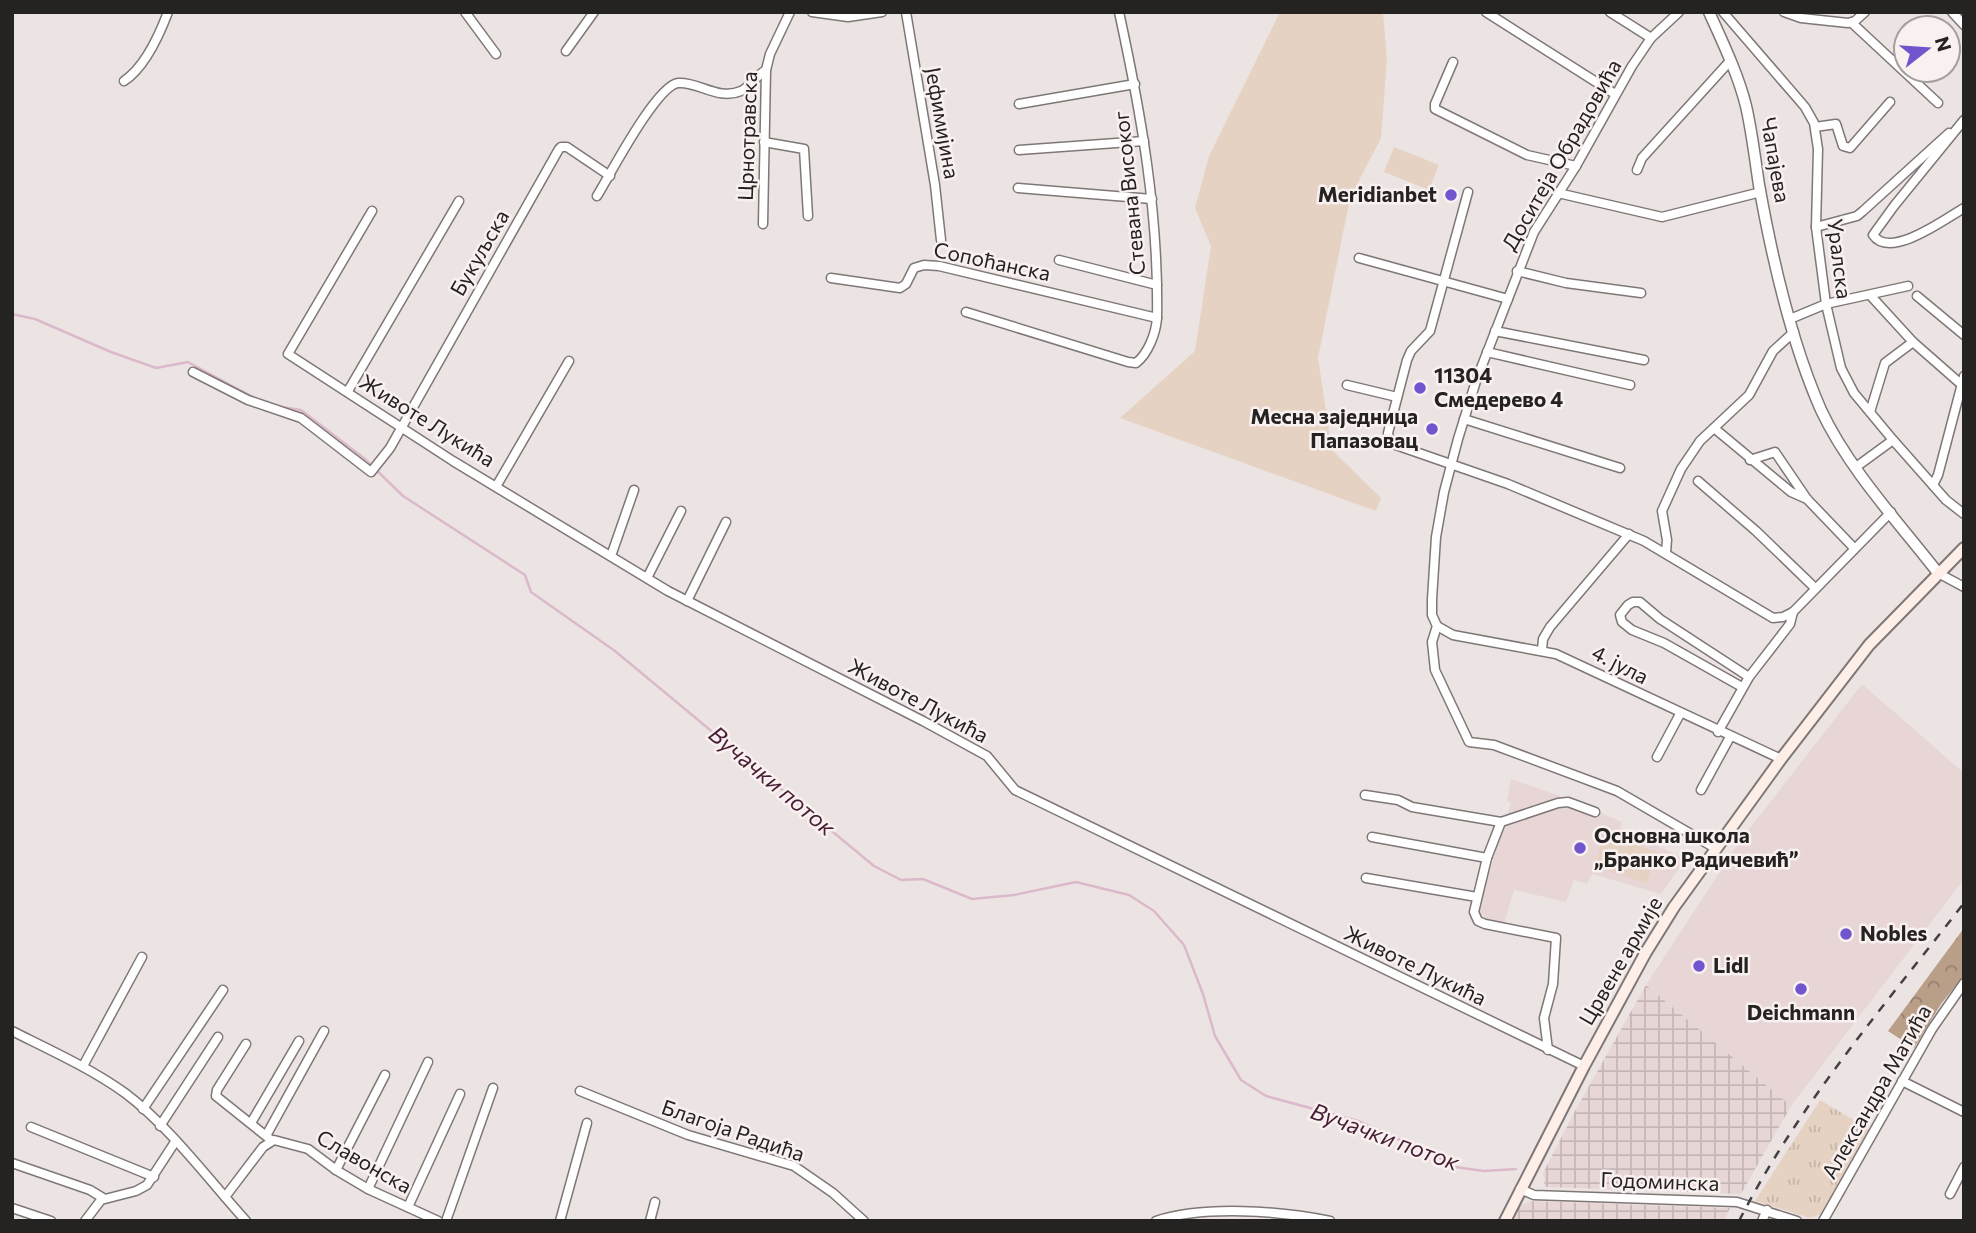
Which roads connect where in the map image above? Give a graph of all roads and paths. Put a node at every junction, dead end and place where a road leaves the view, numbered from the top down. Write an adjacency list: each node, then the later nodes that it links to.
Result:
1 (167, 12): 25 (street)
2 (465, 12): 21 (street)
3 (594, 12): 20 (street)
4 (790, 12): 24 (street, Црнотравска)
5 (812, 12): 6 (street)
6 (882, 12)
7 (906, 12): 52 (street, Јефимијина)
8 (1119, 12): 26 (street, Стевана Високог)
9 (1486, 12): 27 (street)
10 (1610, 12): 19 (street)
11 (1679, 12): 19 (street, Доситеја Обрадовића)
12 (1709, 12): 22 (street, Чапајева)
13 (1723, 12): 32 (street, Уралска)
14 (1784, 12): 17 (street)
15 (1865, 12): 17 (street)
16 (1952, 12): 18 (street)
17 (1852, 23): 29 (street)
18 (1964, 25)
19 (1651, 38): 27 (street, Доситеја Обрадовића)
20 (566, 51)
21 (496, 54)
22 (1730, 61): 38 (street); 42 (street, Чапајева)
23 (1453, 62): 37 (street)
24 (766, 70): 35 (street, Црнотравска); 39 (street)
25 (124, 81)
26 (1135, 84): 30 (street); 34 (street, Стевана Високог)
27 (1615, 94): 37 (street, Доситеја Обрадовића)
28 (1890, 102): 32 (street)
29 (1938, 103)
30 (1019, 104)
31 (1964, 120): 33 (street)
32 (1815, 127): 51 (street, Уралска)
33 (1957, 128): 47 (street); 51 (street)
34 (1144, 141): 36 (street); 45 (street, Стевана Високог)
35 (764, 142): 49 (street); 50 (street, Црнотравска)
36 (1019, 150)
37 (1576, 166): 43 (street, Доситеја Обрадовића)
38 (1637, 170)
39 (610, 176): 44 (street); 83 (street, Букуљска)
40 (1018, 188): 45 (street)
41 (1468, 192): 57 (street)
42 (1761, 192): 43 (street); 67 (street, Чапајева)
43 (1558, 193): 55 (street, Доситеја Обрадовића)
44 (597, 196)
45 (1152, 199): 58 (street, Стевана Високог)
46 (459, 201): 79 (street)
47 (1964, 208)
48 (372, 211): 79 (street, Животе Лукића)
49 (807, 216)
50 (763, 224)
51 (1816, 226): 64 (street, Уралска)
52 (941, 240)
53 (1359, 258): 57 (street)
54 (1059, 260): 58 (street)
55 (1517, 271): 60 (street); 63 (street, Доситеја Обрадовића)
56 (831, 278): 66 (street, Сопоћанска)
57 (1444, 281): 63 (street); 80 (street)
58 (1157, 285): 66 (street, Стевана Високог)
59 (1908, 286): 61 (street)
60 (1641, 293)
61 (1870, 295): 64 (street); 71 (street)
62 (1917, 296): 70 (street)
63 (1507, 299): 68 (street, Доситеја Обрадовића)
64 (1826, 304): 67 (street); 81 (street, Уралска)
65 (966, 312): 66 (street, Стевана Високог)
66 (1157, 318)
67 (1790, 318): 69 (street, Чапајева)
68 (1495, 331): 72 (street, Доситеја Обрадовића); 73 (street)
69 (1794, 332): 84 (street); 88 (street, Чапајева)
70 (1964, 335)
71 (1913, 342): 76 (street); 81 (street)
72 (1487, 352): 78 (street); 82 (street, Доситеја Обрадовића)
73 (1644, 360)
74 (569, 361): 91 (street)
75 (193, 372): 83 (street, Букуљска)
76 (1963, 380): 92 (street)
77 (1347, 385): 80 (street)
78 (1630, 385)
79 (348, 391): 83 (street, Животе Лукића)
80 (1396, 397): 87 (street)
81 (1870, 412): 85 (street, Уралска)
82 (1464, 419): 87 (street, Доситеја Обрадовића); 89 (street)
83 (401, 426): 91 (street, Животе Лукића)
84 (1714, 428): 86 (street); 102 (street)
85 (1893, 440): 88 (street); 92 (street, Уралска)
86 (1751, 460): 94 (street); 94 (street)
87 (1451, 465): 99 (street); 111 (street, Доситеја Обрадовића)
88 (1856, 467): 96 (street, Чапајева)
89 (1620, 468)
90 (1698, 481): 107 (street)
91 (496, 485): 103 (street, Животе Лукића)
92 (1933, 485): 97 (street, Уралска)
93 (634, 490): 103 (street)
94 (1807, 499): 100 (street)
95 (681, 511): 105 (street)
96 (1891, 512): 100 (street); 104 (street, Чапајева)
97 (1964, 514)
98 (726, 522): 108 (street)
99 (1629, 534): 102 (street); 113 (street)
100 (1854, 548): 107 (street)
101 (1964, 548): 104 (main road, Црвене армије)
102 (1666, 552): 110 (street)
103 (611, 556): 105 (street, Животе Лукића)
104 (1938, 573): 106 (street); 120 (main road, Црвене армије)
105 (648, 578): 108 (street, Животе Лукића)
106 (1964, 587)
107 (1815, 588): 109 (street)
108 (687, 601): 138 (street, Животе Лукића)
109 (1793, 612): 110 (street); 112 (street)
110 (1780, 618): 112 (street)
111 (1437, 626): 113 (street, 4. јула); 126 (street, Доситеја Обрадовића)
112 (1785, 631): 114 (street)
113 (1542, 650): 116 (street, 4. јула)
114 (1749, 677): 115 (street); 115 (street)
115 (1742, 687): 117 (street)
116 (1680, 714): 117 (street, 4. јула); 119 (street)
117 (1718, 732): 118 (street, 4. јула)
118 (1730, 737): 120 (street, 4. јула); 121 (street)
119 (1657, 757)
120 (1780, 759): 126 (main road, Црвене армије)
121 (1701, 790)
122 (1365, 795): 124 (street)
123 (1595, 813): 124 (street)
124 (1501, 822): 127 (street)
125 (1372, 837): 127 (street)
126 (1715, 848): 141 (main road, Црвене армије)
127 (1487, 858): 129 (street)
128 (1366, 878): 129 (street)
129 (1477, 897): 138 (street)
130 (142, 957): 140 (street)
131 (1964, 983): 143 (street, Александра Матића)
132 (223, 990): 147 (street)
133 (12, 1031): 140 (street)
134 (324, 1031): 153 (street)
135 (218, 1037): 151 (street)
136 (299, 1041): 149 (street)
137 (246, 1044): 149 (street, Славонска)
138 (1548, 1050): 141 (street, Животе Лукића)
139 (428, 1062): 159 (street)
140 (83, 1066): 147 (street)
141 (1584, 1066): 160 (main road, Црвене армије)
142 (384, 1074): 157 (street)
143 (1902, 1081): 148 (street); 181 (street, Александра Матића)
144 (493, 1088): 172 (street)
145 (580, 1091): 175 (street, Благоја Радића)
146 (460, 1094): 165 (street)
147 (143, 1109): 151 (street)
148 (1964, 1112)
149 (251, 1123): 153 (street, Славонска)
150 (587, 1123): 173 (street)
151 (160, 1126): 154 (street)
152 (31, 1127): 158 (street)
153 (269, 1137): 157 (street, Славонска); 162 (street)
154 (175, 1142): 158 (street); 162 (street)
155 (12, 1163): 163 (street)
156 (1964, 1167): 161 (street)
157 (336, 1170): 159 (street, Славонска)
158 (154, 1177): 163 (street)
159 (368, 1189): 165 (street, Славонска)
160 (1520, 1189): 167 (street, Годоминска); 178 (main road, Црвене армије)
161 (1950, 1194)
162 (225, 1197): 170 (street)
163 (103, 1198): 169 (street)
164 (655, 1202): 174 (street)
165 (408, 1207): 171 (street, Славонска)
166 (12, 1208): 168 (street)
167 (1767, 1210): 179 (street); 180 (street, Годоминска)
168 (51, 1221)
169 (85, 1221)
170 (246, 1221)
171 (438, 1221)
172 (446, 1221)
173 (560, 1221)
174 (650, 1221)
175 (864, 1221)
176 (1156, 1221): 177 (street)
177 (1330, 1221)
178 (1505, 1221)
179 (1762, 1221)
180 (1797, 1221)
181 (1823, 1221)

